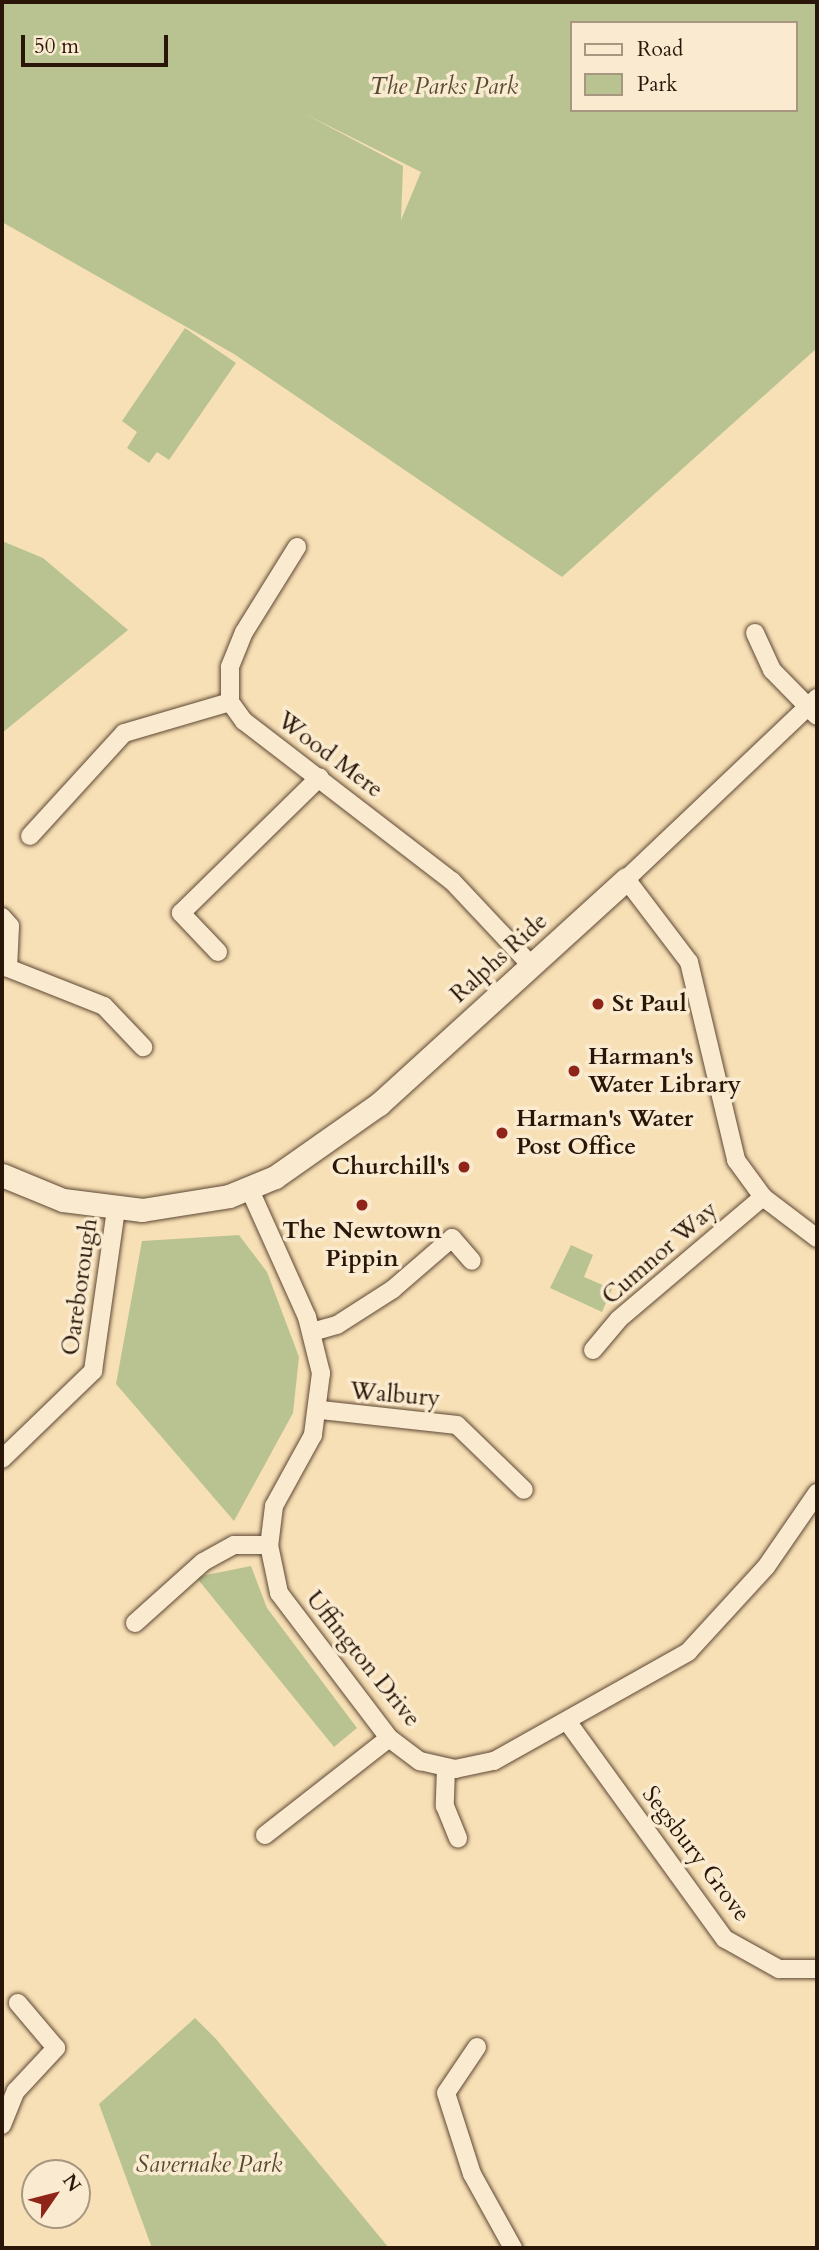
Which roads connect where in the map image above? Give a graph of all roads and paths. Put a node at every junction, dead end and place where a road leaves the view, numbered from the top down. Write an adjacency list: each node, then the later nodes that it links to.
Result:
1 (297, 547): 3 (street)
2 (755, 633): 4 (street)
3 (230, 702): 5 (street, Wood Mere); 6 (street)
4 (814, 707): 7 (street, Ralphs Ride)
5 (320, 777): 9 (street); 10 (street, Wood Mere)
6 (30, 836)
7 (626, 879): 10 (street, Ralphs Ride); 15 (street)
8 (2, 917): 11 (street)
9 (218, 951)
10 (531, 965): 14 (street, Ralphs Ride)
11 (5, 970): 12 (street)
12 (143, 1047)
13 (2, 1175): 16 (street, Ralphs Ride)
14 (249, 1188): 16 (street, Ralphs Ride); 19 (street)
15 (763, 1197): 17 (street); 20 (street, Cumnor Way)
16 (116, 1209): 22 (street, Oareborough)
17 (817, 1238)
18 (472, 1261): 19 (street)
19 (312, 1332): 21 (street)
20 (593, 1349)
21 (321, 1410): 23 (street, Walbury); 25 (street, Uffington Drive)
22 (2, 1458)
23 (524, 1490)
24 (817, 1493): 27 (street, Uffington Drive)
25 (269, 1545): 26 (street); 28 (street, Uffington Drive)
26 (135, 1623)
27 (567, 1721): 29 (street, Uffington Drive); 32 (street, Segsbury Grove)
28 (390, 1738): 29 (street, Uffington Drive); 30 (street)
29 (446, 1768): 31 (street)
30 (265, 1835)
31 (458, 1839)
32 (817, 1969)
33 (18, 2003): 35 (street)
34 (477, 2047): 36 (street)
35 (2, 2125)
36 (513, 2248)

